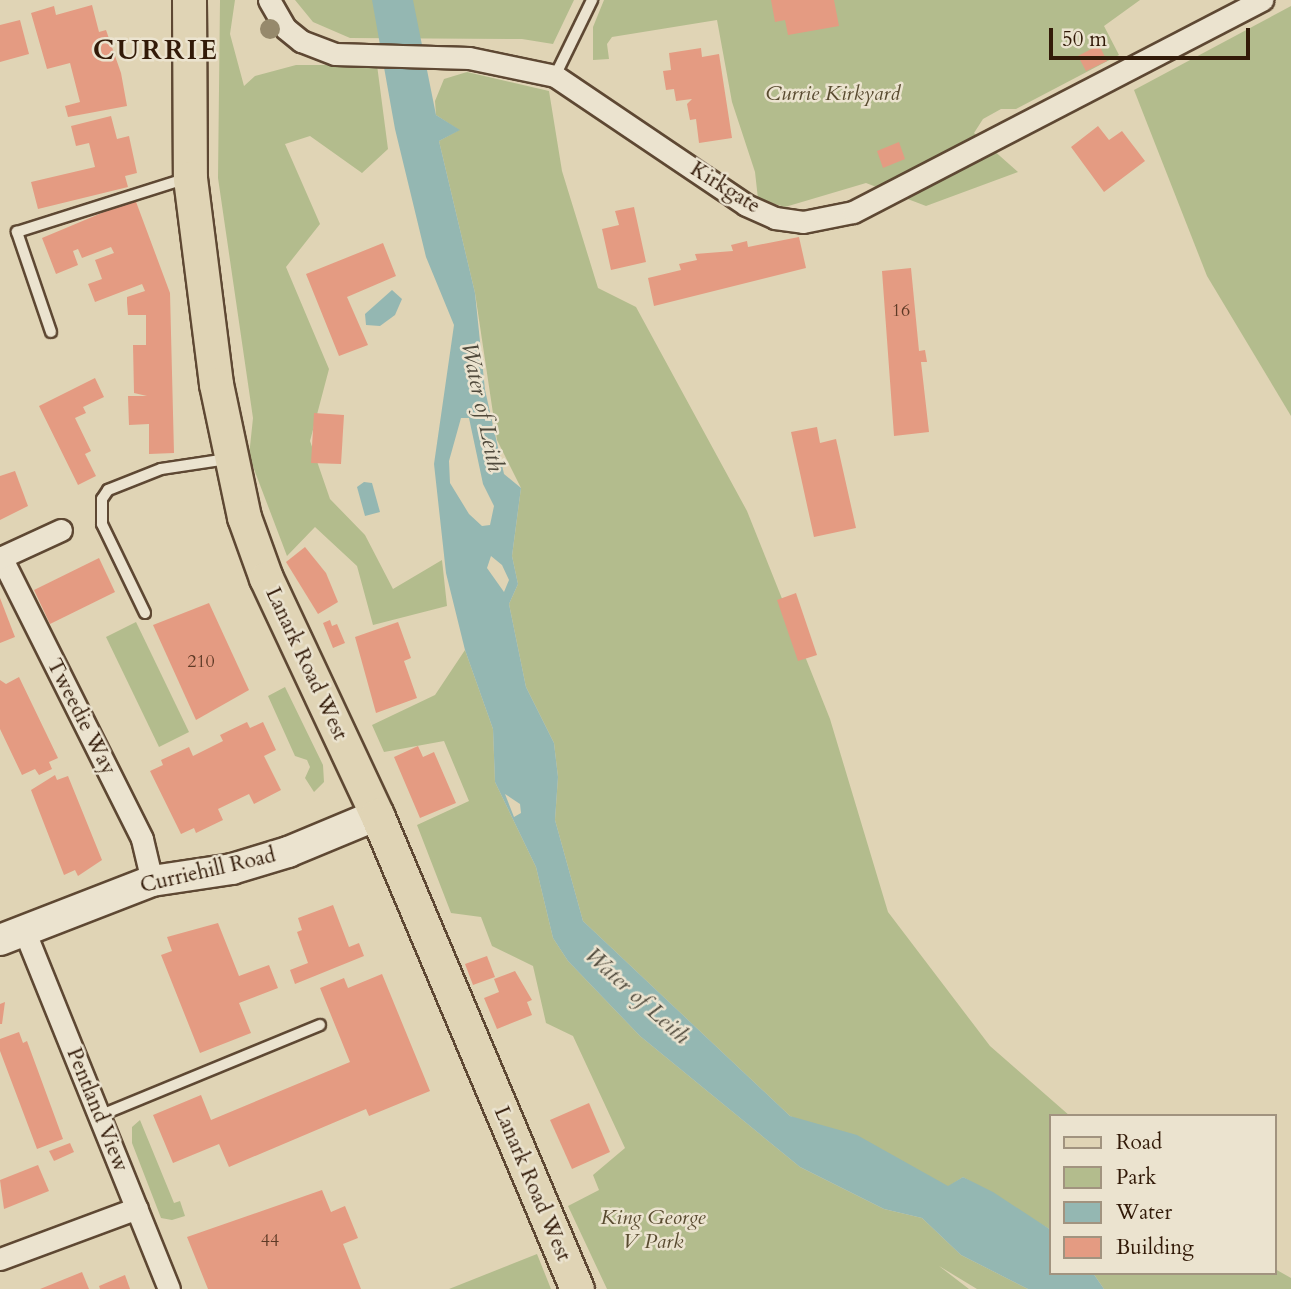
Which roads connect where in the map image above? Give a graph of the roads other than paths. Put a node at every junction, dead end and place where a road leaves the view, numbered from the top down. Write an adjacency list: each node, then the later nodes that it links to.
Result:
1 (189, 0): 6 (main road, Lanark Road West)
2 (269, 0): 5 (street, Kirkgate)
3 (592, 0): 5 (lane)
4 (1262, 0): 5 (street, Kirkgate)
5 (555, 76)
6 (190, 178): 7 (lane); 8 (main road, Lanark Road West)
7 (51, 332)
8 (229, 459): 11 (lane); 12 (main road, Lanark Road West)
9 (61, 530): 10 (street, Tweedie Way)
10 (0, 558): 13 (street, Tweedie Way)
11 (145, 613)
12 (377, 816): 13 (street, Curriehill Road); 20 (main road, Lanark Road West)
13 (152, 881): 14 (street, Curriehill Road)
14 (12, 935): 16 (street, Pentland View)
15 (320, 1025): 16 (lane)
16 (99, 1116): 17 (street, Pentland View)
17 (137, 1208): 18 (street); 19 (street, Pentland View)
18 (0, 1259)
19 (169, 1289)
20 (577, 1289)

